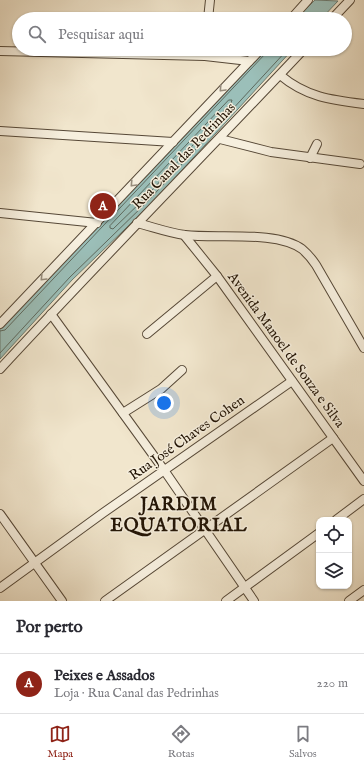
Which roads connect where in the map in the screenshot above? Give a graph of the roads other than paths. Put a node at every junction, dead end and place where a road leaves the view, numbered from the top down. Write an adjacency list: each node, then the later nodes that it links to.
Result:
1 (210, 0): 4 (street)
2 (308, 0): 5 (street)
3 (350, 0): 6 (street)
4 (209, 12)
5 (297, 12)
6 (339, 12)
7 (0, 51): 8 (street)
8 (12, 51)
9 (222, 56): 12 (street)
10 (254, 56): 12 (street, Rua Canal das Pedrinhas)
11 (298, 56): 13 (street, Rua Canal das Pedrinhas)
12 (249, 61): 17 (street, Rua Canal das Pedrinhas, one-way to 17)
13 (280, 75): 14 (street); 16 (street, Rua Canal das Pedrinhas)
14 (364, 104)
15 (0, 131): 17 (street)
16 (220, 139): 19 (street); 23 (street, Rua Canal das Pedrinhas)
17 (173, 142): 22 (street, Rua Canal das Pedrinhas, one-way to 22)
18 (317, 144): 19 (street)
19 (310, 158): 20 (street)
20 (360, 164)
21 (0, 213): 22 (street)
22 (97, 223): 27 (street, Rua Canal das Pedrinhas, one-way to 27)
23 (137, 223): 24 (street); 26 (street, Rua Canal das Pedrinhas)
24 (184, 235): 25 (street, Avenida Manoel de Souza e Silva); 29 (street)
25 (217, 276): 28 (street); 32 (street, Avenida Manoel de Souza e Silva)
26 (51, 314): 30 (street, Rua Canal das Pedrinhas); 33 (street)
27 (0, 324)
28 (147, 334)
29 (364, 348)
30 (0, 369)
31 (182, 370): 33 (street)
32 (292, 381): 34 (street, Avenida Manoel de Souza e Silva); 35 (street, Rua José Chaves Cohen)
33 (123, 413): 35 (street)
34 (333, 438): 36 (street, Avenida Manoel de Souza e Silva); 40 (street)
35 (164, 470): 40 (street); 42 (street, Rua José Chaves Cohen)
36 (364, 481)
37 (364, 499): 39 (street)
38 (0, 514): 42 (street)
39 (340, 517)
40 (204, 531): 44 (street); 47 (street)
41 (316, 535): 44 (street)
42 (35, 563): 43 (street, Rua José Chaves Cohen); 46 (street)
43 (0, 588)
44 (245, 588): 48 (street); 49 (street)
45 (364, 590): 50 (street)
46 (62, 601)
47 (105, 601)
48 (226, 601)
49 (254, 601)
50 (349, 601)

